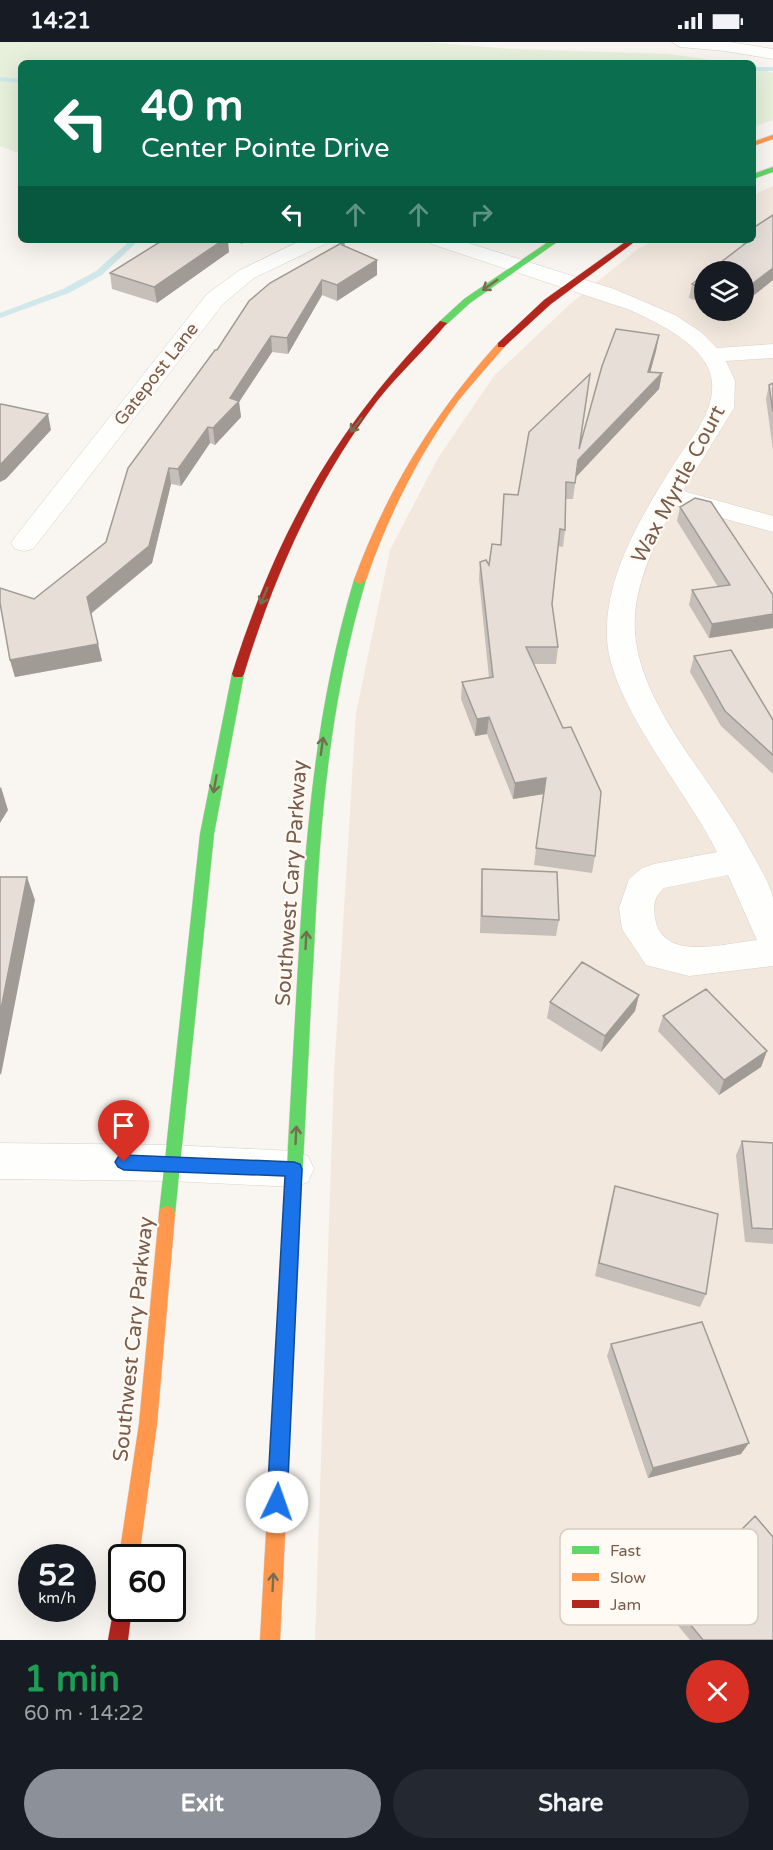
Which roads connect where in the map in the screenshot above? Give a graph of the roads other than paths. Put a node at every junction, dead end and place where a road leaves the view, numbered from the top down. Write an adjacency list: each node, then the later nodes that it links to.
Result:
1 (680, 42): 2 (street)
2 (773, 54)
3 (773, 137): 4 (main road)
4 (756, 143)
5 (773, 169): 6 (main road)
6 (756, 176)
7 (312, 243): 17 (street, Gatepost Lane)
8 (448, 243): 11 (street, Wax Myrtle Court)
9 (552, 243): 11 (main road, Southwest Cary Parkway)
10 (628, 243): 12 (main road, Southwest Cary Parkway)
11 (519, 265): 12 (street, Wax Myrtle Court); 22 (main road, Southwest Cary Parkway, one-way to 22)
12 (569, 282): 14 (street, Wax Myrtle Court); 23 (main road, Southwest Cary Parkway, one-way to 12)
13 (773, 351): 14 (street)
14 (711, 355): 15 (street, Wax Myrtle Court)
15 (668, 495): 16 (street); 18 (street, Wax Myrtle Court)
16 (773, 524)
17 (24, 543)
18 (737, 861): 19 (street, Wax Myrtle Court); 20 (street)
19 (773, 936)
20 (773, 952)
21 (0, 1161): 22 (street)
22 (171, 1162): 23 (street); 24 (main road, Southwest Cary Parkway)
23 (294, 1169): 27 (main road, Southwest Cary Parkway, one-way to 23)
24 (131, 1544)
25 (120, 1622): 26 (main road)
26 (118, 1640)
27 (270, 1640)

